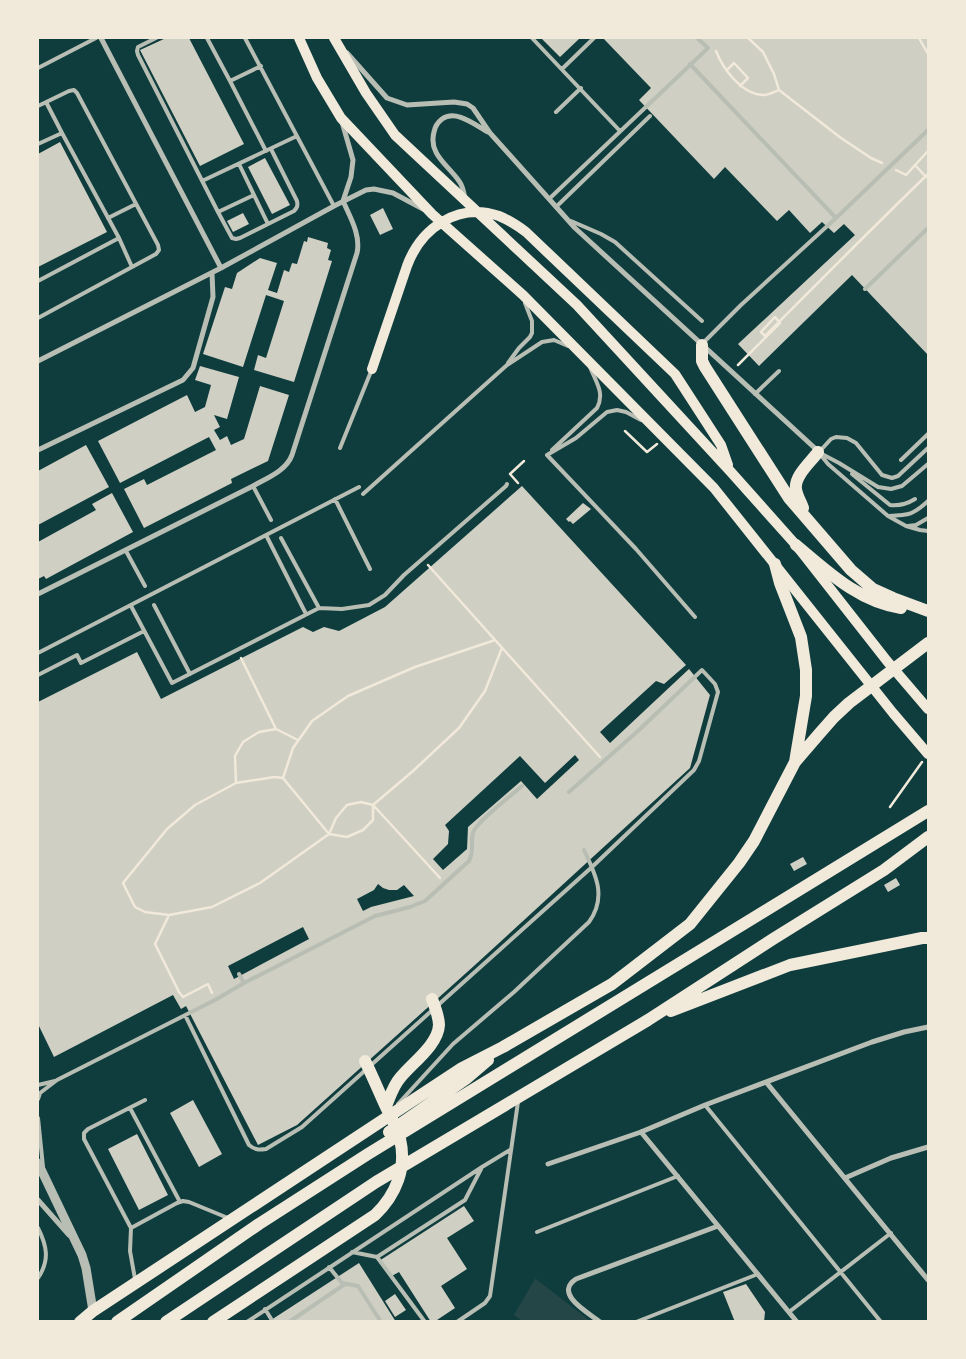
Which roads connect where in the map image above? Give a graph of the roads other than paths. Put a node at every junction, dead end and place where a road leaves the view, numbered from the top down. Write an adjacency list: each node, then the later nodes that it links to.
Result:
1 (96, 38): 13 (lane)
2 (101, 38): 50 (street)
3 (156, 38): 33 (lane)
4 (207, 38): 15 (lane)
5 (245, 38): 12 (lane)
6 (299, 38): 21 (main road)
7 (335, 38): 25 (street); 37 (main road)
8 (532, 38): 14 (lane)
9 (594, 38): 14 (lane)
10 (698, 38): 11 (lane)
11 (690, 64): 22 (lane); 44 (lane)
12 (261, 66): 15 (lane); 26 (lane)
13 (38, 68)
14 (562, 69): 16 (lane)
15 (230, 81): 30 (lane)
16 (581, 88): 19 (lane); 22 (lane)
17 (46, 102): 18 (lane); 24 (lane); 38 (lane)
18 (38, 106)
19 (556, 112)
20 (650, 116): 31 (lane)
21 (341, 118): 36 (street); 42 (main road)
22 (620, 130): 28 (lane)
23 (928, 130): 44 (lane)
24 (62, 132): 27 (lane); 43 (lane)
25 (490, 133): 35 (street); 37 (street)
26 (297, 136): 29 (lane); 39 (lane)
27 (38, 144)
28 (603, 147): 31 (lane); 35 (lane)
29 (270, 149): 30 (lane); 46 (lane)
30 (266, 151): 32 (lane)
31 (610, 154): 40 (lane)
32 (239, 164): 33 (lane); 34 (lane)
33 (202, 181): 41 (lane)
34 (254, 194): 41 (lane); 46 (lane)
35 (549, 199): 40 (street)
36 (344, 201): 39 (street); 42 (street); 76 (street)
37 (466, 201): 74 (main road)
38 (136, 204): 43 (lane); 49 (lane)
39 (334, 206): 50 (street)
40 (556, 207): 45 (street)
41 (218, 212): 46 (lane)
42 (432, 214): 54 (main road)
43 (108, 218): 48 (lane)
44 (836, 218): 57 (lane)
45 (569, 221): 56 (lane); 57 (street)
46 (268, 224)
47 (928, 228): 53 (lane)
48 (119, 238): 49 (lane); 52 (lane)
49 (132, 267): 55 (lane)
50 (221, 268): 51 (street)
51 (212, 273): 59 (street); 68 (street)
52 (38, 281)
53 (865, 289)
54 (523, 295): 58 (main road); 60 (lane)
55 (38, 318)
56 (702, 321)
57 (702, 345): 63 (street); 85 (highway)
58 (582, 354): 60 (lane); 64 (main road); 70 (lane)
59 (38, 361)
60 (507, 365): 78 (lane)
61 (372, 369): 66 (lane); 74 (main road)
62 (778, 371): 63 (lane)
63 (755, 394): 69 (street)
64 (656, 428): 70 (lane); 92 (main road)
65 (928, 434): 71 (lane)
66 (340, 448)
67 (928, 448): 69 (lane)
68 (38, 450)
69 (818, 452): 72 (lane); 82 (lane); 85 (highway)
70 (547, 455): 101 (lane)
71 (901, 460)
72 (838, 463): 73 (lane); 80 (lane)
73 (928, 464)
74 (730, 471): 90 (main road)
75 (507, 484): 98 (lane)
76 (253, 486): 84 (lane); 91 (street)
77 (359, 486): 79 (lane)
78 (363, 494)
79 (335, 499): 88 (lane); 93 (lane)
80 (915, 499)
81 (928, 501): 82 (lane)
82 (888, 516): 86 (lane)
83 (928, 518): 86 (lane)
84 (271, 520)
85 (807, 520): 99 (highway)
86 (906, 526): 87 (lane)
87 (928, 531)
88 (266, 535): 97 (lane); 100 (lane)
89 (281, 538): 98 (lane)
90 (796, 545): 99 (highway); 105 (main road)
91 (126, 550): 94 (lane); 95 (street)
92 (775, 564): 108 (main road); 111 (highway)
93 (370, 569)
94 (145, 586)
95 (38, 594)
96 (154, 605): 106 (lane)
97 (131, 606): 102 (lane); 104 (lane)
98 (319, 608): 100 (lane)
99 (928, 611)
100 (306, 614): 106 (lane)
101 (695, 617)
102 (144, 631): 106 (lane); 107 (lane)
103 (928, 642): 105 (highway)
104 (38, 653)
105 (895, 669): 108 (highway); 109 (main road)
106 (190, 674)
107 (38, 675)
108 (873, 686): 110 (main road); 111 (highway)
109 (928, 709)
110 (925, 758)
111 (794, 762): 125 (highway)
112 (522, 786): 120 (lane)
113 (569, 792): 117 (lane)
114 (928, 811): 140 (highway)
115 (928, 837): 123 (highway)
116 (584, 850): 117 (lane)
117 (592, 867): 122 (lane); 135 (lane)
118 (926, 937): 123 (highway)
119 (239, 974): 120 (lane)
120 (244, 983): 122 (lane)
121 (432, 999): 135 (highway)
122 (185, 1015): 127 (lane)
123 (648, 1020): 130 (highway)
124 (928, 1027): 128 (street)
125 (503, 1047): 135 (highway); 140 (highway)
126 (365, 1062): 135 (highway)
127 (57, 1080): 129 (lane); 131 (lane)
128 (766, 1082): 133 (street); 146 (street)
129 (38, 1085)
130 (518, 1098): 139 (lane); 170 (highway)
131 (38, 1099)
132 (145, 1100): 134 (lane)
133 (705, 1105): 137 (street); 159 (lane)
134 (130, 1108): 148 (lane); 152 (lane)
135 (386, 1111): 149 (highway); 171 (highway)
136 (38, 1118): 145 (lane)
137 (641, 1132): 142 (street); 144 (street)
138 (928, 1147): 146 (street)
139 (510, 1150): 143 (lane); 177 (lane)
140 (368, 1154): 169 (highway)
141 (38, 1163): 145 (street)
142 (548, 1164)
143 (482, 1167): 156 (lane); 157 (lane)
144 (678, 1176): 150 (street); 153 (lane)
145 (45, 1177): 155 (street)
146 (845, 1178): 154 (street)
147 (38, 1200): 155 (street)
148 (180, 1202): 149 (lane); 152 (lane)
149 (231, 1220): 163 (highway)
150 (718, 1226): 160 (street); 178 (street)
151 (38, 1228): 161 (lane)
152 (131, 1228): 163 (lane)
153 (537, 1232)
154 (890, 1234): 159 (lane); 162 (street)
155 (74, 1241): 166 (street)
156 (352, 1252): 157 (lane); 158 (lane)
157 (377, 1258): 176 (lane)
158 (329, 1267): 164 (lane); 165 (lane)
159 (841, 1272): 167 (lane); 181 (lane)
160 (758, 1274): 167 (street); 179 (lane)
161 (38, 1278)
162 (928, 1280)
163 (136, 1284): 166 (highway)
164 (345, 1284): 174 (lane); 175 (lane)
165 (265, 1309): 172 (lane); 173 (lane)
166 (93, 1311): 168 (highway)
167 (789, 1312): 180 (street)
168 (80, 1322)
169 (117, 1322)
170 (166, 1322)
171 (213, 1322)
172 (246, 1322)
173 (273, 1322)
174 (289, 1322)
175 (381, 1322)
176 (425, 1322)
177 (457, 1322)
178 (600, 1322)
179 (636, 1322)
180 (797, 1322)
181 (881, 1322)

